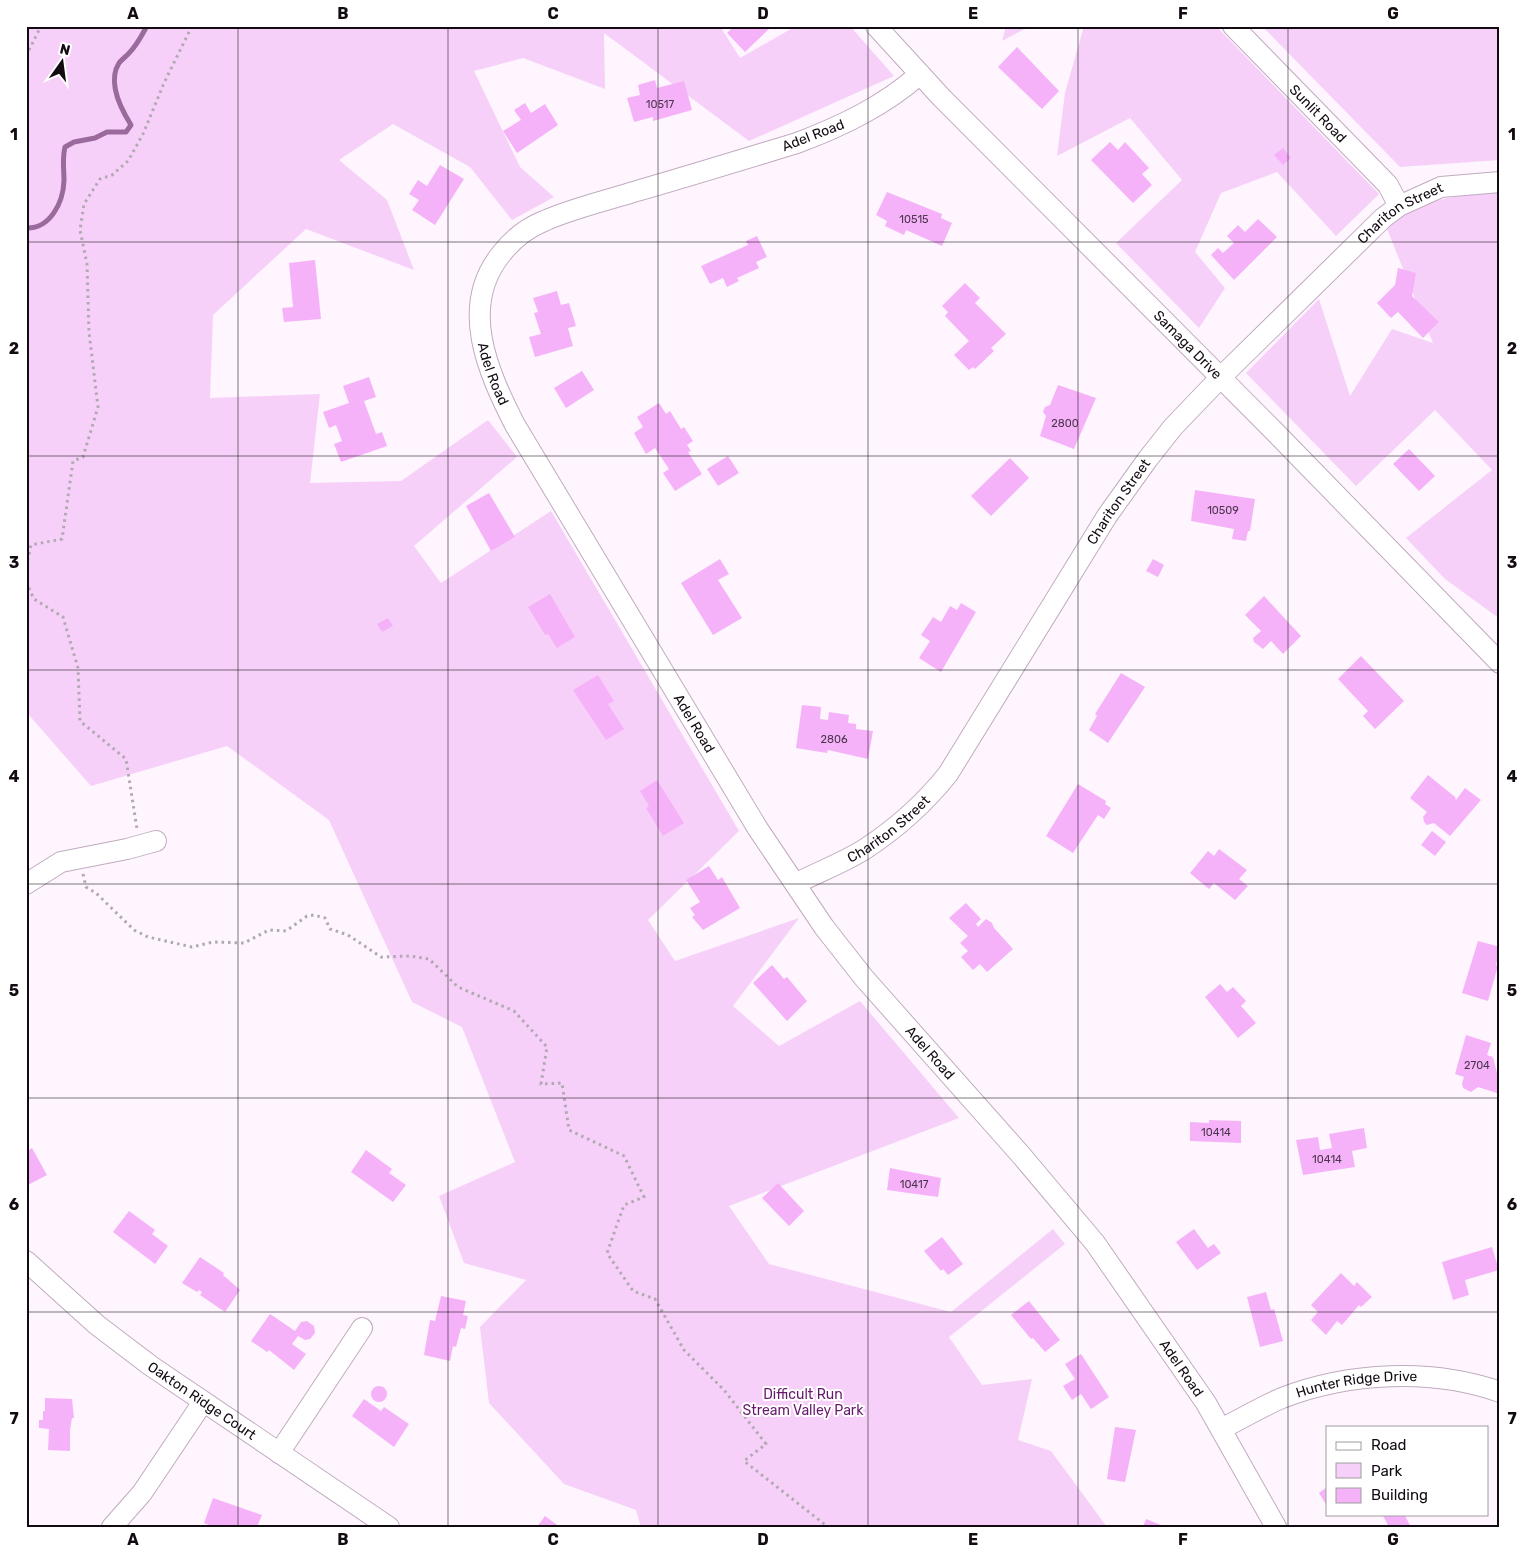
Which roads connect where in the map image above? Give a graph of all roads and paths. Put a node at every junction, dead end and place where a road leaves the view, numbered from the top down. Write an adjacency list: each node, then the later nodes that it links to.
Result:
1 (41, 26): 5 (path)
2 (192, 26): 10 (path)
3 (876, 26): 6 (street, Samaga Drive)
4 (1233, 26): 8 (street, Sunlit Road)
5 (26, 56)
6 (920, 74): 9 (street, Samaga Drive); 16 (street, Adel Road)
7 (1500, 182): 8 (street, Chariton Street)
8 (1399, 206): 9 (street, Chariton Street)
9 (1220, 378): 12 (street, Samaga Drive); 16 (street, Chariton Street)
10 (26, 567)
11 (26, 582): 13 (path)
12 (1500, 663)
13 (148, 844): 14 (street)
14 (80, 857): 15 (street); 25 (path)
15 (26, 884)
16 (796, 884): 21 (street, Adel Road)
17 (26, 1261): 20 (street, Oakton Ridge Court)
18 (362, 1328): 22 (street)
19 (1500, 1392): 21 (street, Hunter Ridge Drive)
20 (203, 1402): 22 (street, Oakton Ridge Court); 23 (street)
21 (1221, 1429): 26 (street, Adel Road)
22 (279, 1453): 24 (street, Oakton Ridge Court)
23 (112, 1527)
24 (389, 1527)
25 (828, 1527)
26 (1276, 1527)

